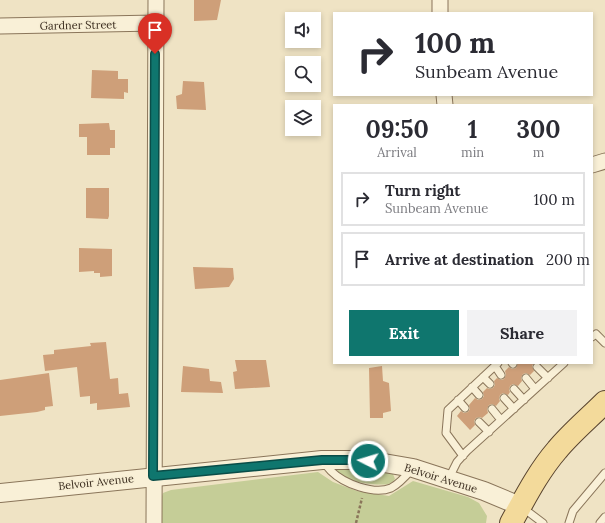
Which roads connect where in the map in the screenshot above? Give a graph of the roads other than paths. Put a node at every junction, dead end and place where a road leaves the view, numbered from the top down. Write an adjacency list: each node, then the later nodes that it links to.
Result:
1 (156, 0): 4 (street)
2 (440, 0): 3 (street)
3 (440, 12)
4 (156, 23): 5 (street, Gardner Street); 36 (street)
5 (0, 26)
6 (605, 160): 7 (street)
7 (593, 166)
8 (594, 336): 9 (lane)
9 (605, 343)
10 (496, 364): 13 (lane); 14 (lane)
11 (560, 364): 16 (lane)
12 (537, 367): 16 (lane)
13 (501, 374)
14 (483, 377): 17 (lane); 18 (lane)
15 (526, 378): 20 (lane)
16 (548, 378): 20 (lane)
17 (490, 384)
18 (472, 387): 21 (lane); 23 (lane)
19 (514, 389): 24 (lane)
20 (535, 389): 24 (lane)
21 (479, 395)
22 (504, 398): 28 (lane)
23 (458, 400): 26 (lane); 32 (lane)
24 (524, 400): 28 (lane)
25 (605, 402): 39 (main road)
26 (465, 408)
27 (492, 409): 29 (lane)
28 (514, 409): 29 (lane)
29 (501, 420): 31 (lane)
30 (479, 422): 31 (lane)
31 (489, 432): 32 (lane)
32 (463, 456): 37 (lane)
33 (322, 460): 34 (street, Belvoir Avenue); 34 (lane); 36 (street, Belvoir Avenue)
34 (413, 468): 37 (street, Belvoir Avenue)
35 (605, 473): 43 (lane)
36 (153, 476): 38 (street, Belvoir Avenue); 41 (street)
37 (448, 480): 39 (street, Belvoir Avenue)
38 (0, 493)
39 (516, 514): 42 (lane)
40 (605, 517): 44 (lane)
41 (154, 523)
42 (543, 523)
43 (569, 523)
44 (600, 523)

